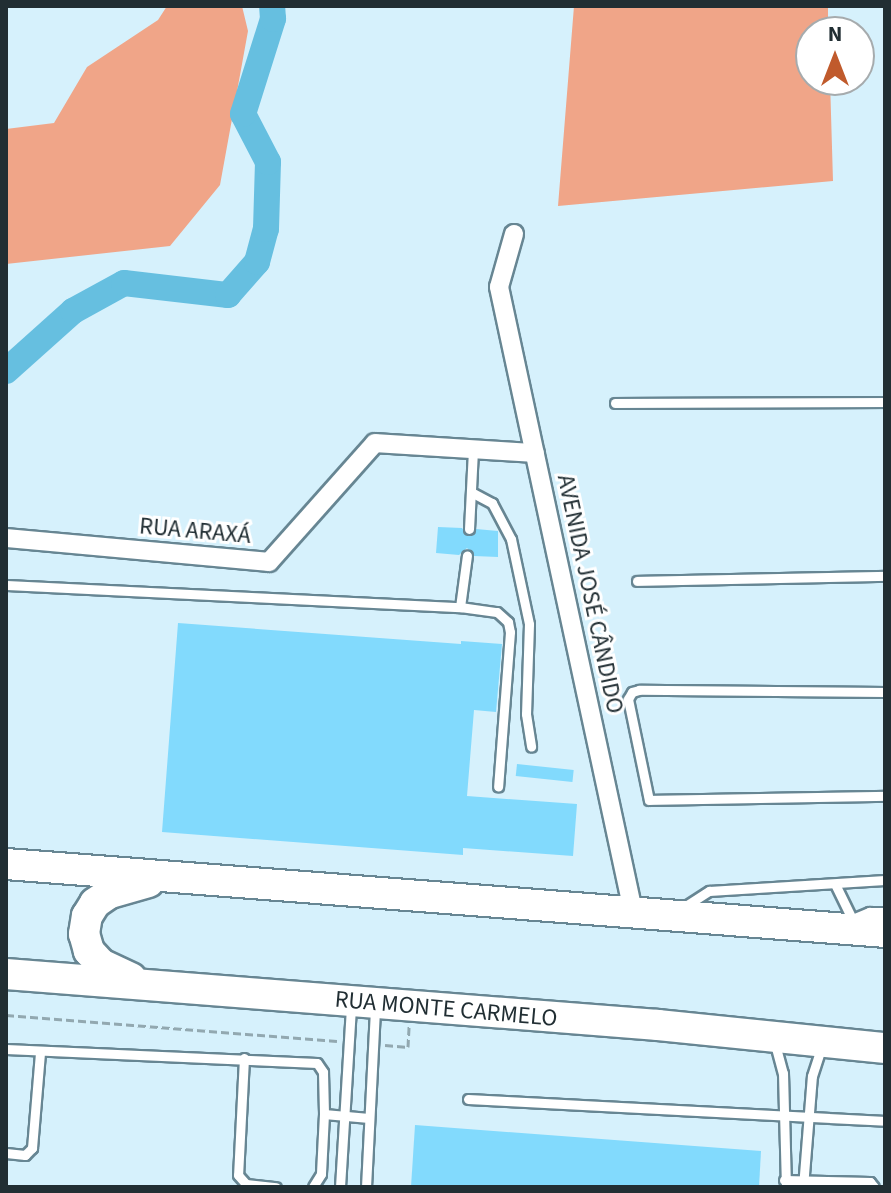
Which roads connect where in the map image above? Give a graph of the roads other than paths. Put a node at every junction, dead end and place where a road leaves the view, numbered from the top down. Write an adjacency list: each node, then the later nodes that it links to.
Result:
1 (514, 234): 5 (street, AVENIDA JOSÉ CÂNDIDO)
2 (885, 402): 3 (lane)
3 (615, 403)
4 (473, 449): 5 (street); 6 (lane); 8 (street, RUA ARAXÁ)
5 (535, 453): 22 (street, AVENIDA JOSÉ CÂNDIDO)
6 (471, 492): 7 (lane); 15 (lane)
7 (469, 529)
8 (6, 538)
9 (467, 555): 13 (lane)
10 (885, 576): 11 (lane)
11 (637, 581)
12 (6, 585): 13 (lane)
13 (460, 607): 16 (lane)
14 (885, 692): 17 (lane)
15 (531, 747)
16 (498, 787)
17 (885, 796)
18 (6, 864): 19 (highway)
19 (178, 879): 22 (highway); 28 (highway)
20 (885, 880): 21 (lane)
21 (836, 886): 24 (lane); 25 (lane)
22 (633, 911): 24 (highway)
23 (885, 912): 25 (lane)
24 (671, 915): 25 (highway)
25 (846, 924): 26 (highway)
26 (885, 932)
27 (6, 974): 28 (highway, RUA MONTE CARMELO)
28 (157, 986): 29 (highway, RUA MONTE CARMELO)
29 (363, 1002): 30 (highway, RUA MONTE CARMELO); 38 (lane); 39 (lane)
30 (772, 1036): 31 (highway, RUA MONTE CARMELO); 40 (lane)
31 (824, 1041): 32 (highway, RUA MONTE CARMELO); 41 (lane)
32 (885, 1048)
33 (6, 1049): 34 (lane)
34 (40, 1052): 35 (lane); 43 (lane)
35 (244, 1058): 37 (lane); 46 (lane)
36 (468, 1099): 40 (lane)
37 (324, 1114): 38 (lane); 47 (lane)
38 (344, 1115): 39 (lane); 48 (lane)
39 (369, 1118): 49 (lane)
40 (784, 1118): 41 (lane); 44 (lane)
41 (807, 1119): 42 (lane); 45 (lane)
42 (885, 1121)
43 (6, 1153)
44 (785, 1184): 45 (lane)
45 (804, 1184): 50 (lane)
46 (276, 1187)
47 (313, 1187)
48 (340, 1187)
49 (366, 1187)
50 (874, 1187)

